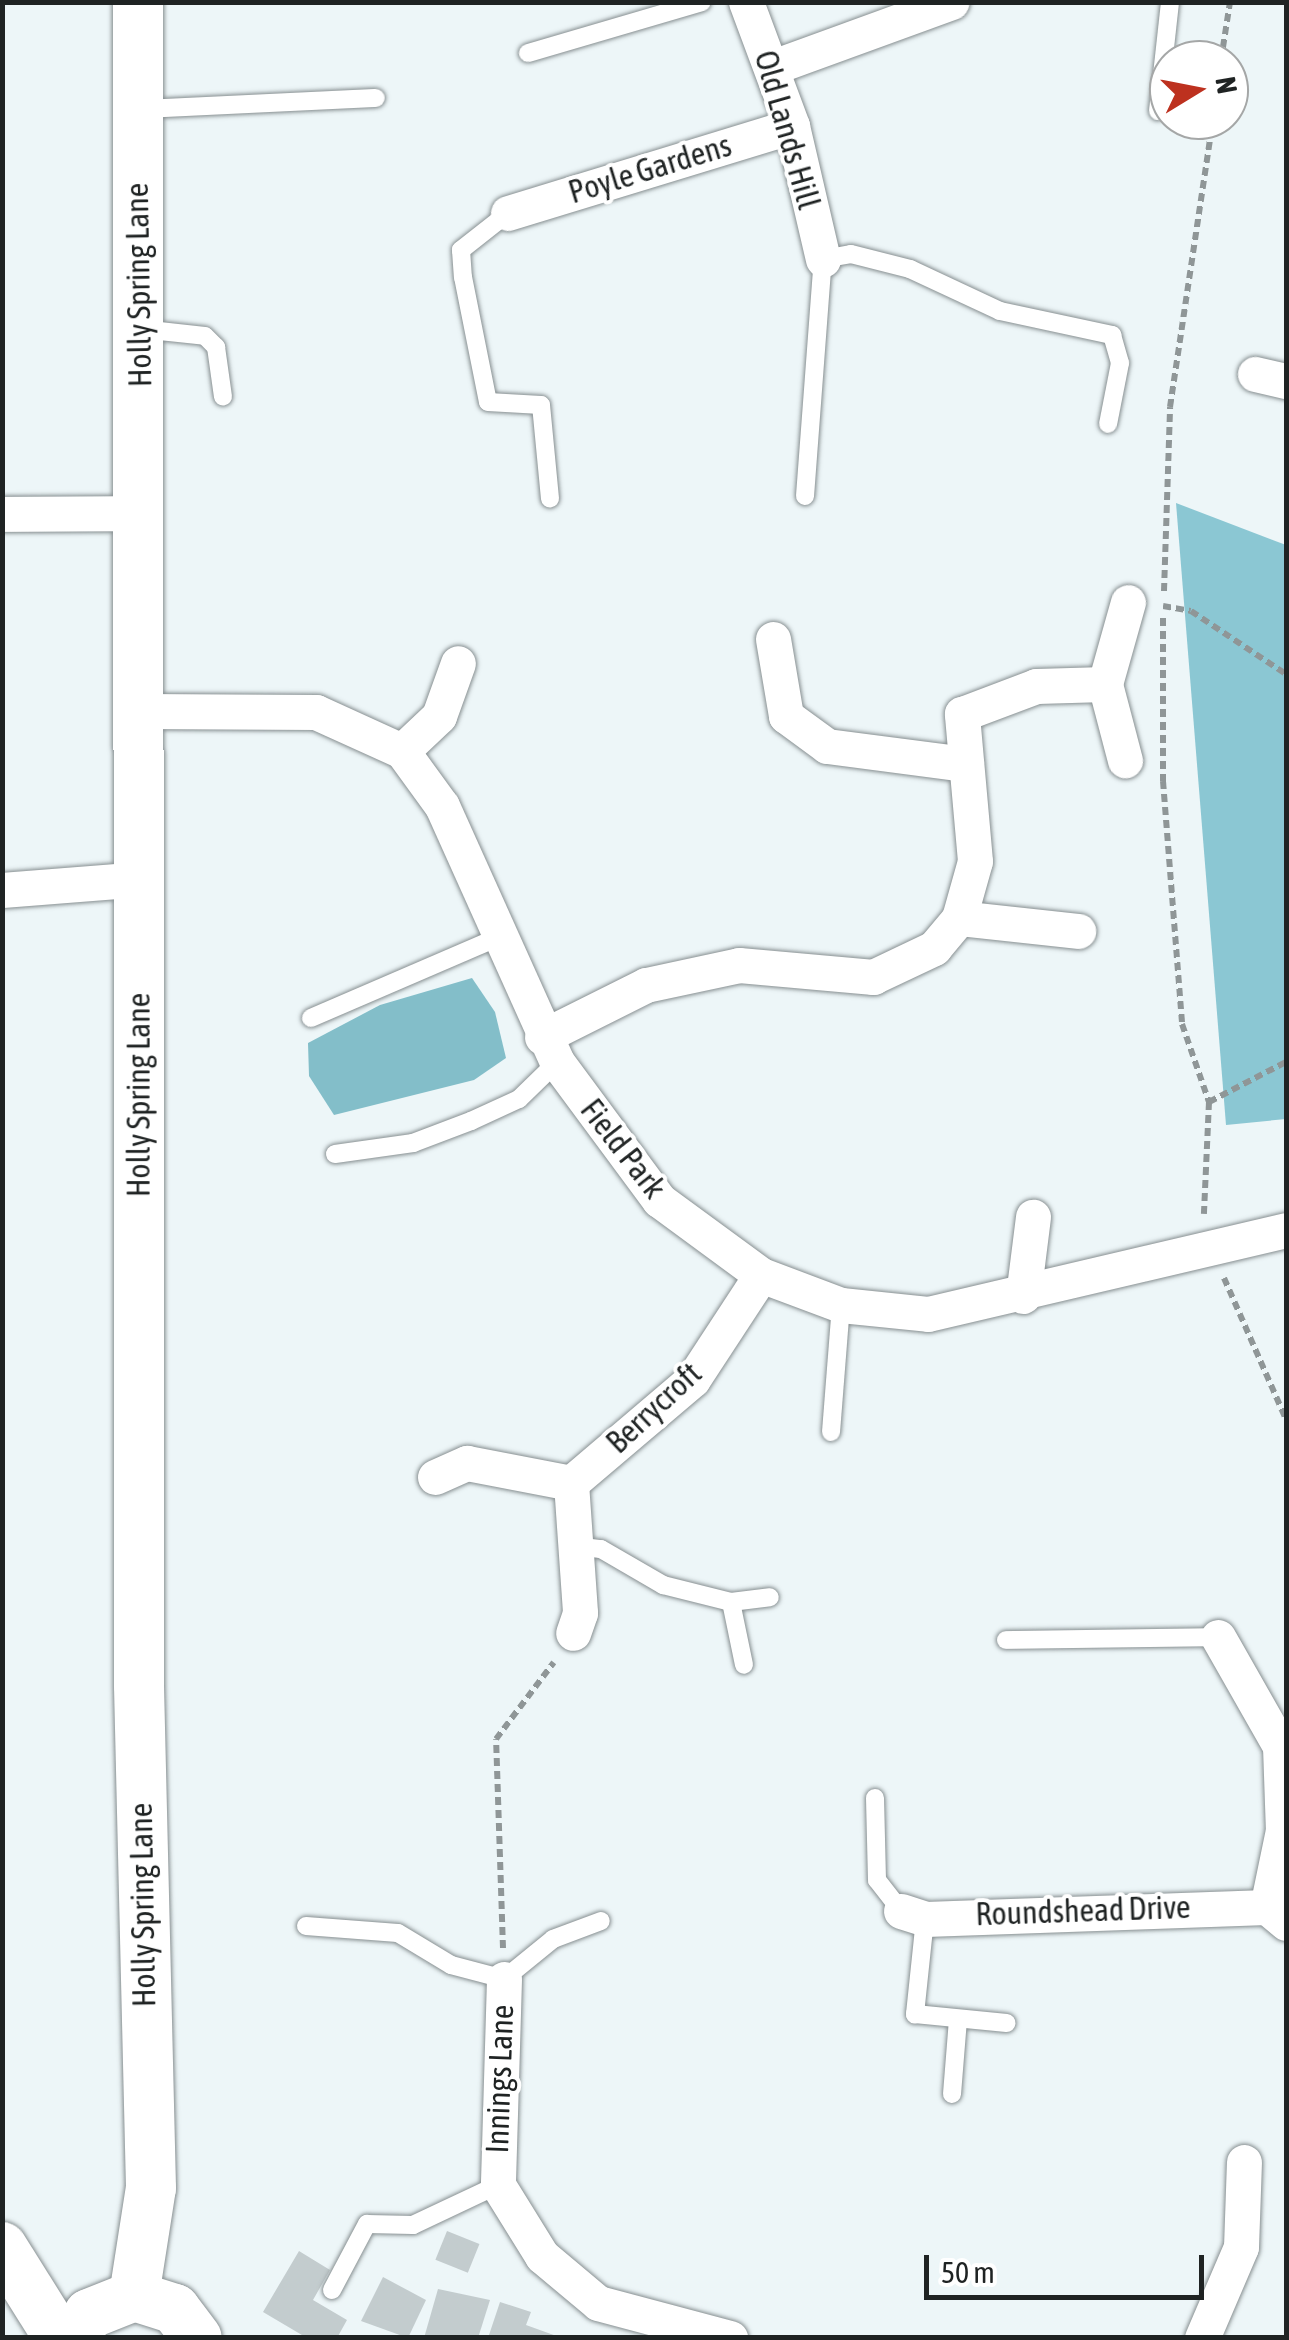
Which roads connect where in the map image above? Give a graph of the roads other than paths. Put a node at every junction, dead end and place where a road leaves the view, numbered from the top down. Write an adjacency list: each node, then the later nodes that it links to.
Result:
1 (138, 2): 10 (street, Holly Spring Lane)
2 (702, 2): 7 (lane)
3 (746, 2): 8 (street, Old Lands Hill)
4 (952, 2): 8 (street)
5 (1170, 2): 6 (lane)
6 (1166, 40)
7 (528, 54)
8 (772, 68): 11 (street, Old Lands Hill)
9 (376, 98): 10 (lane)
10 (137, 109): 14 (street, Holly Spring Lane)
11 (792, 126): 12 (street, Poyle Gardens); 13 (street, Old Lands Hill)
12 (508, 214): 18 (lane)
13 (822, 258): 16 (lane); 17 (lane)
14 (140, 329): 15 (lane); 19 (street, Holly Spring Lane)
15 (223, 397)
16 (1108, 424)
17 (805, 496)
18 (550, 498)
19 (144, 513): 20 (street); 25 (street, Holly Spring Lane)
20 (2, 514)
21 (1146, 604): 24 (street)
22 (773, 639): 28 (street)
23 (458, 663): 26 (street)
24 (1105, 684): 27 (street); 28 (street)
25 (140, 711): 26 (street, Field Park); 29 (street, Holly Spring Lane)
26 (402, 751): 33 (street, Field Park)
27 (1126, 760)
28 (966, 764): 31 (street)
29 (140, 879): 30 (street); 63 (street, Holly Spring Lane)
30 (2, 890)
31 (959, 918): 32 (street); 35 (street)
32 (1078, 932)
33 (499, 937): 34 (lane); 35 (street, Field Park)
34 (312, 1018)
35 (550, 1049): 36 (lane); 39 (street, Field Park)
36 (336, 1154)
37 (1032, 1217): 40 (street)
38 (1286, 1230): 40 (street, Field Park)
39 (761, 1275): 41 (street, Field Park); 44 (street, Berrycroft)
40 (1023, 1296): 41 (street, Field Park)
41 (840, 1305): 42 (lane)
42 (832, 1432)
43 (434, 1477): 44 (street)
44 (570, 1483): 45 (street)
45 (576, 1546): 47 (lane); 48 (street)
46 (770, 1597): 47 (lane)
47 (731, 1602): 51 (lane)
48 (573, 1633)
49 (1218, 1637): 50 (lane); 54 (street, Roundshead Drive)
50 (1006, 1640)
51 (744, 1665)
52 (874, 1798): 53 (lane)
53 (913, 1915): 54 (street, Roundshead Drive); 58 (lane)
54 (1276, 1915)
55 (600, 1921): 57 (lane)
56 (306, 1926): 57 (lane)
57 (504, 1979): 62 (street, Innings Lane)
58 (958, 2019): 59 (lane); 60 (lane)
59 (1007, 2024)
60 (952, 2094)
61 (1244, 2162): 71 (street)
62 (498, 2185): 65 (lane); 70 (street, Innings Lane)
63 (151, 2188): 66 (street, Holly Spring Lane); 67 (street, Holly Spring Lane)
64 (8, 2252): 66 (street); 68 (street)
65 (332, 2290)
66 (121, 2299): 67 (street); 69 (street)
67 (193, 2331)
68 (60, 2338)
69 (74, 2338)
70 (730, 2338)
71 (1202, 2338)

